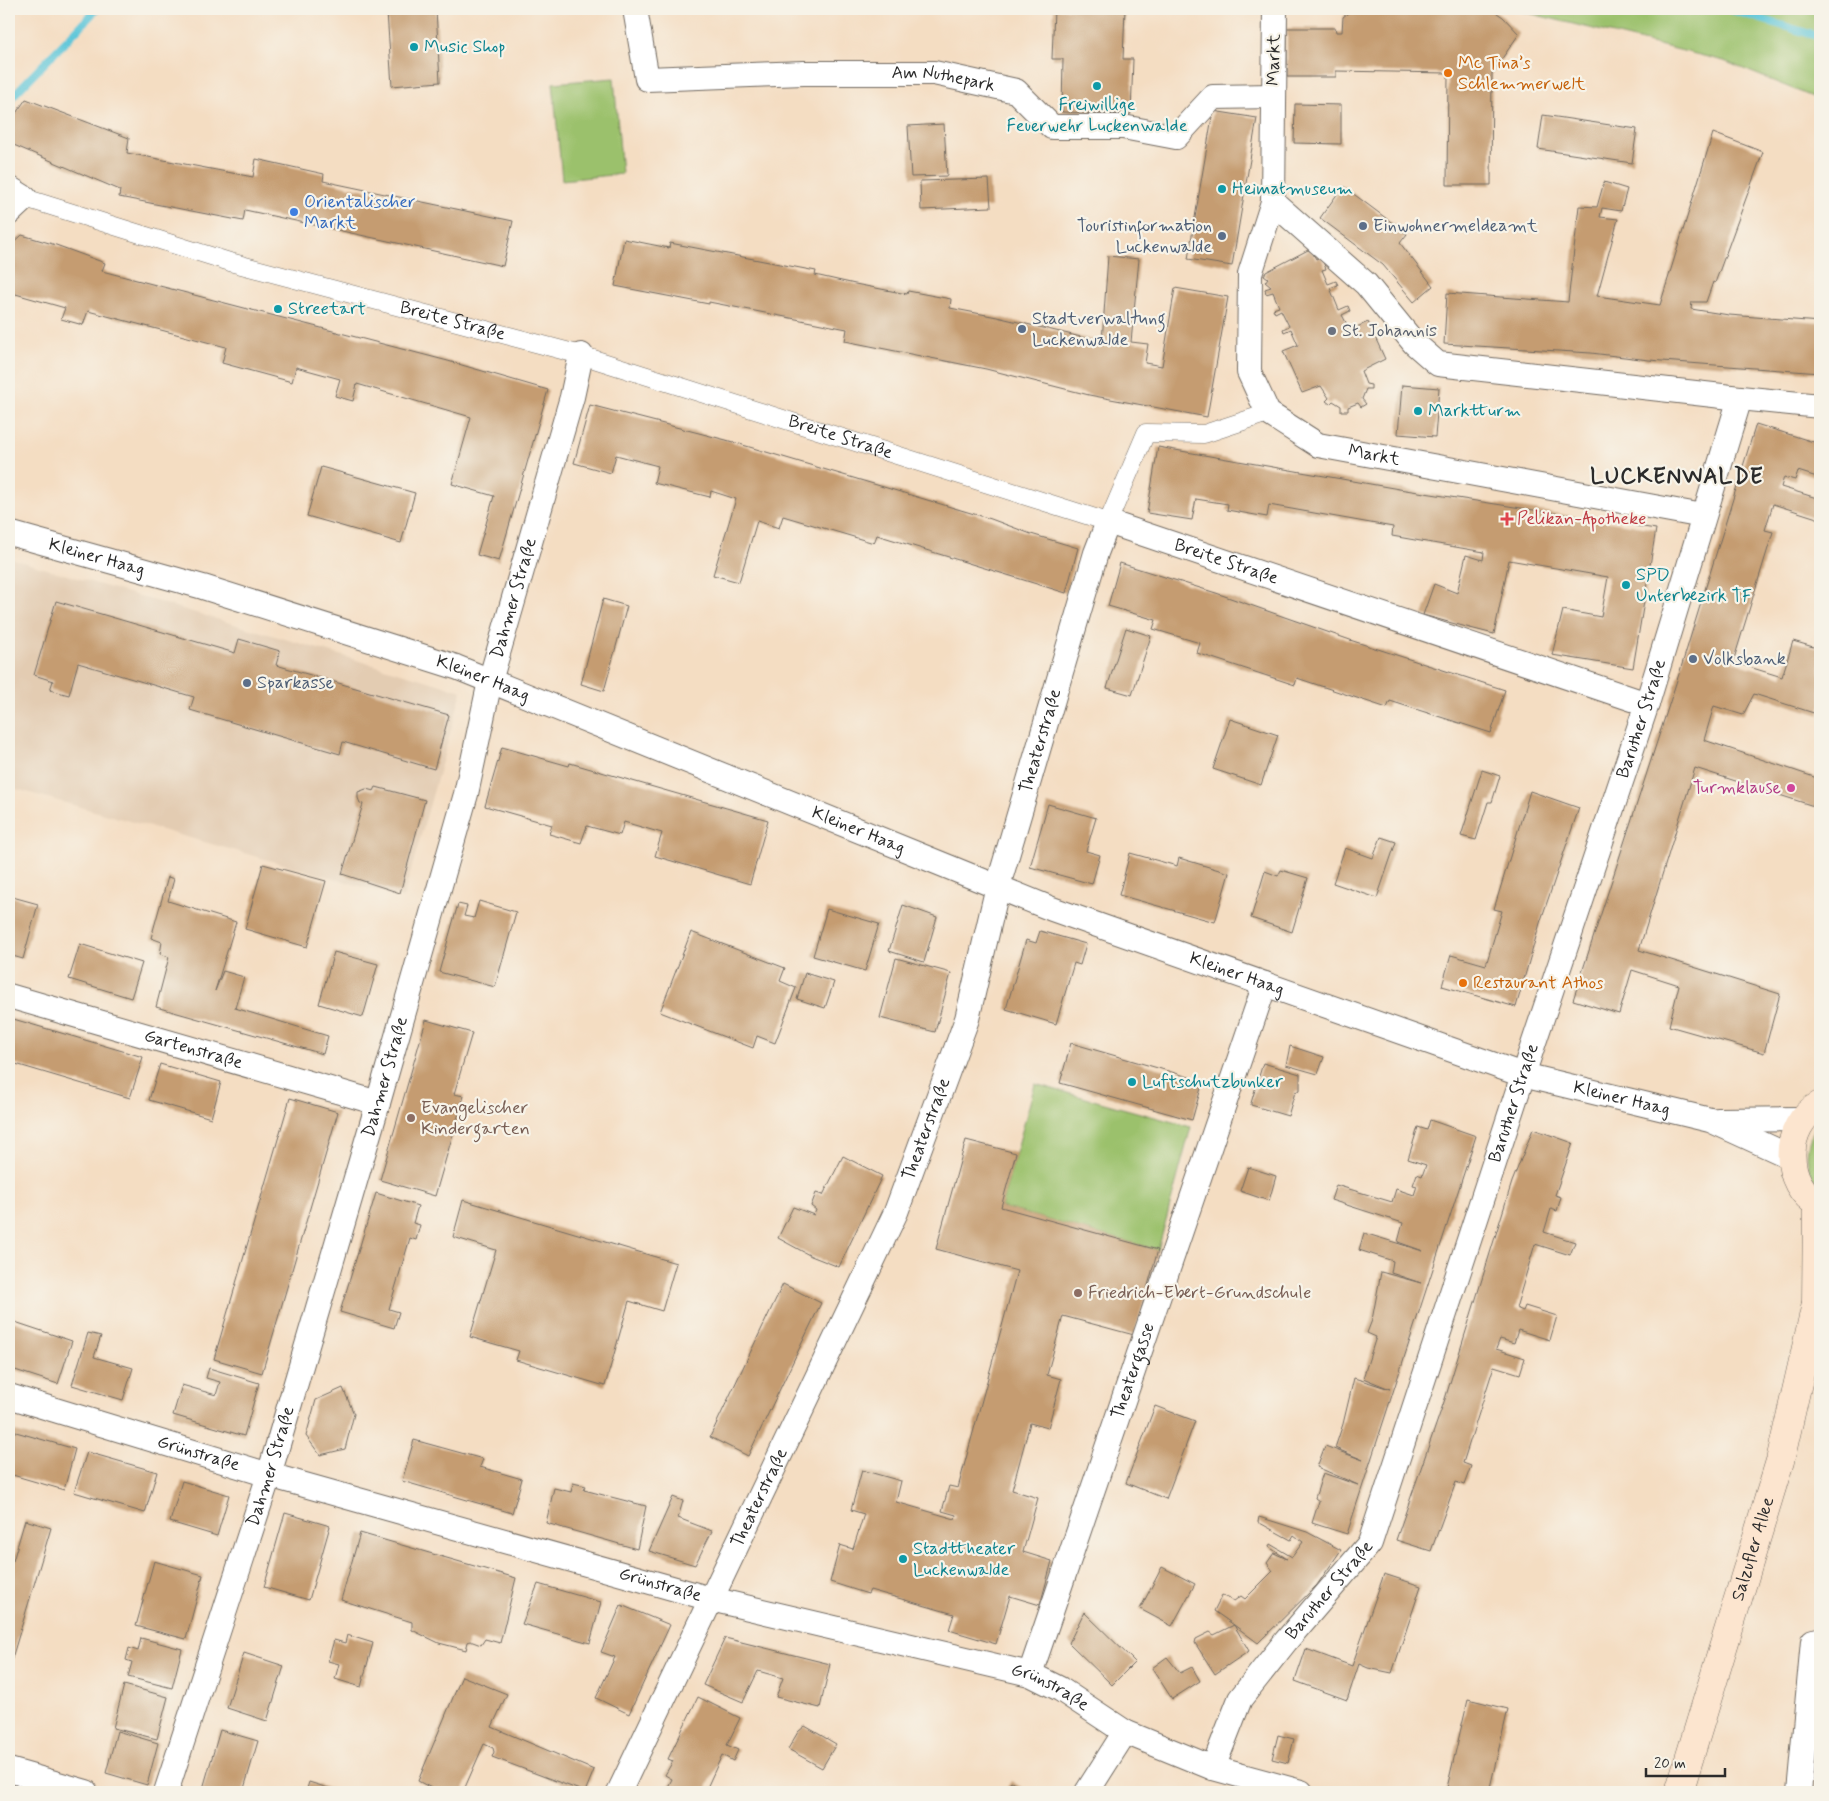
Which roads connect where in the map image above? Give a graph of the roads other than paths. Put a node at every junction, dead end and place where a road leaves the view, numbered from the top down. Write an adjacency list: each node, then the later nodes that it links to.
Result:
1 (635, 9): 3 (street, Am Nuthepark)
2 (1275, 9): 3 (street, Markt)
3 (1274, 96): 5 (street, Markt)
4 (14, 200): 6 (street, Breite Straße)
5 (1273, 202): 7 (street); 9 (street, Markt)
6 (581, 355): 11 (street, Breite Straße); 13 (street, Dahmer Straße)
7 (1740, 398): 8 (street); 10 (street, Baruther Straße)
8 (1820, 406)
9 (1268, 413): 10 (street, Markt); 11 (street, Theaterstraße)
10 (1703, 516): 14 (street, Baruther Straße)
11 (1108, 522): 14 (street, Breite Straße); 15 (street, Theaterstraße)
12 (9, 533): 13 (street, Kleiner Haag)
13 (490, 681): 15 (street, Kleiner Haag); 19 (street, Dahmer Straße)
14 (1648, 704): 18 (street, Baruther Straße)
15 (998, 886): 16 (street, Kleiner Haag); 27 (street, Theaterstraße)
16 (1265, 984): 18 (street, Kleiner Haag); 29 (street, Theatergasse)
17 (9, 996): 19 (street, Gartenstraße)
18 (1523, 1075): 21 (street, Kleiner Haag); 31 (street, Baruther Straße)
19 (378, 1103): 26 (street, Dahmer Straße)
20 (1812, 1112): 21 (street, Kleiner Haag); 22 (main road)
21 (1710, 1120): 22 (street, Kleiner Haag)
22 (1791, 1157): 23 (main road)
23 (1819, 1204): 24 (main road, Salzufler Allee)
24 (1818, 1299): 38 (main road, Salzufler Allee)
25 (9, 1396): 26 (street, Grünstraße)
26 (269, 1475): 27 (street, Grünstraße); 34 (street, Dahmer Straße)
27 (711, 1599): 29 (street, Grünstraße); 35 (street, Theaterstraße)
28 (1820, 1640): 39 (street)
29 (1030, 1674): 30 (street, Grünstraße)
30 (1125, 1732): 31 (street, Grünstraße); 36 (street)
31 (1213, 1768): 37 (street, Grünstraße)
32 (9, 1770): 33 (street)
33 (86, 1792)
34 (166, 1792)
35 (619, 1792)
36 (1087, 1792)
37 (1301, 1792)
38 (1679, 1792)
39 (1799, 1792)

